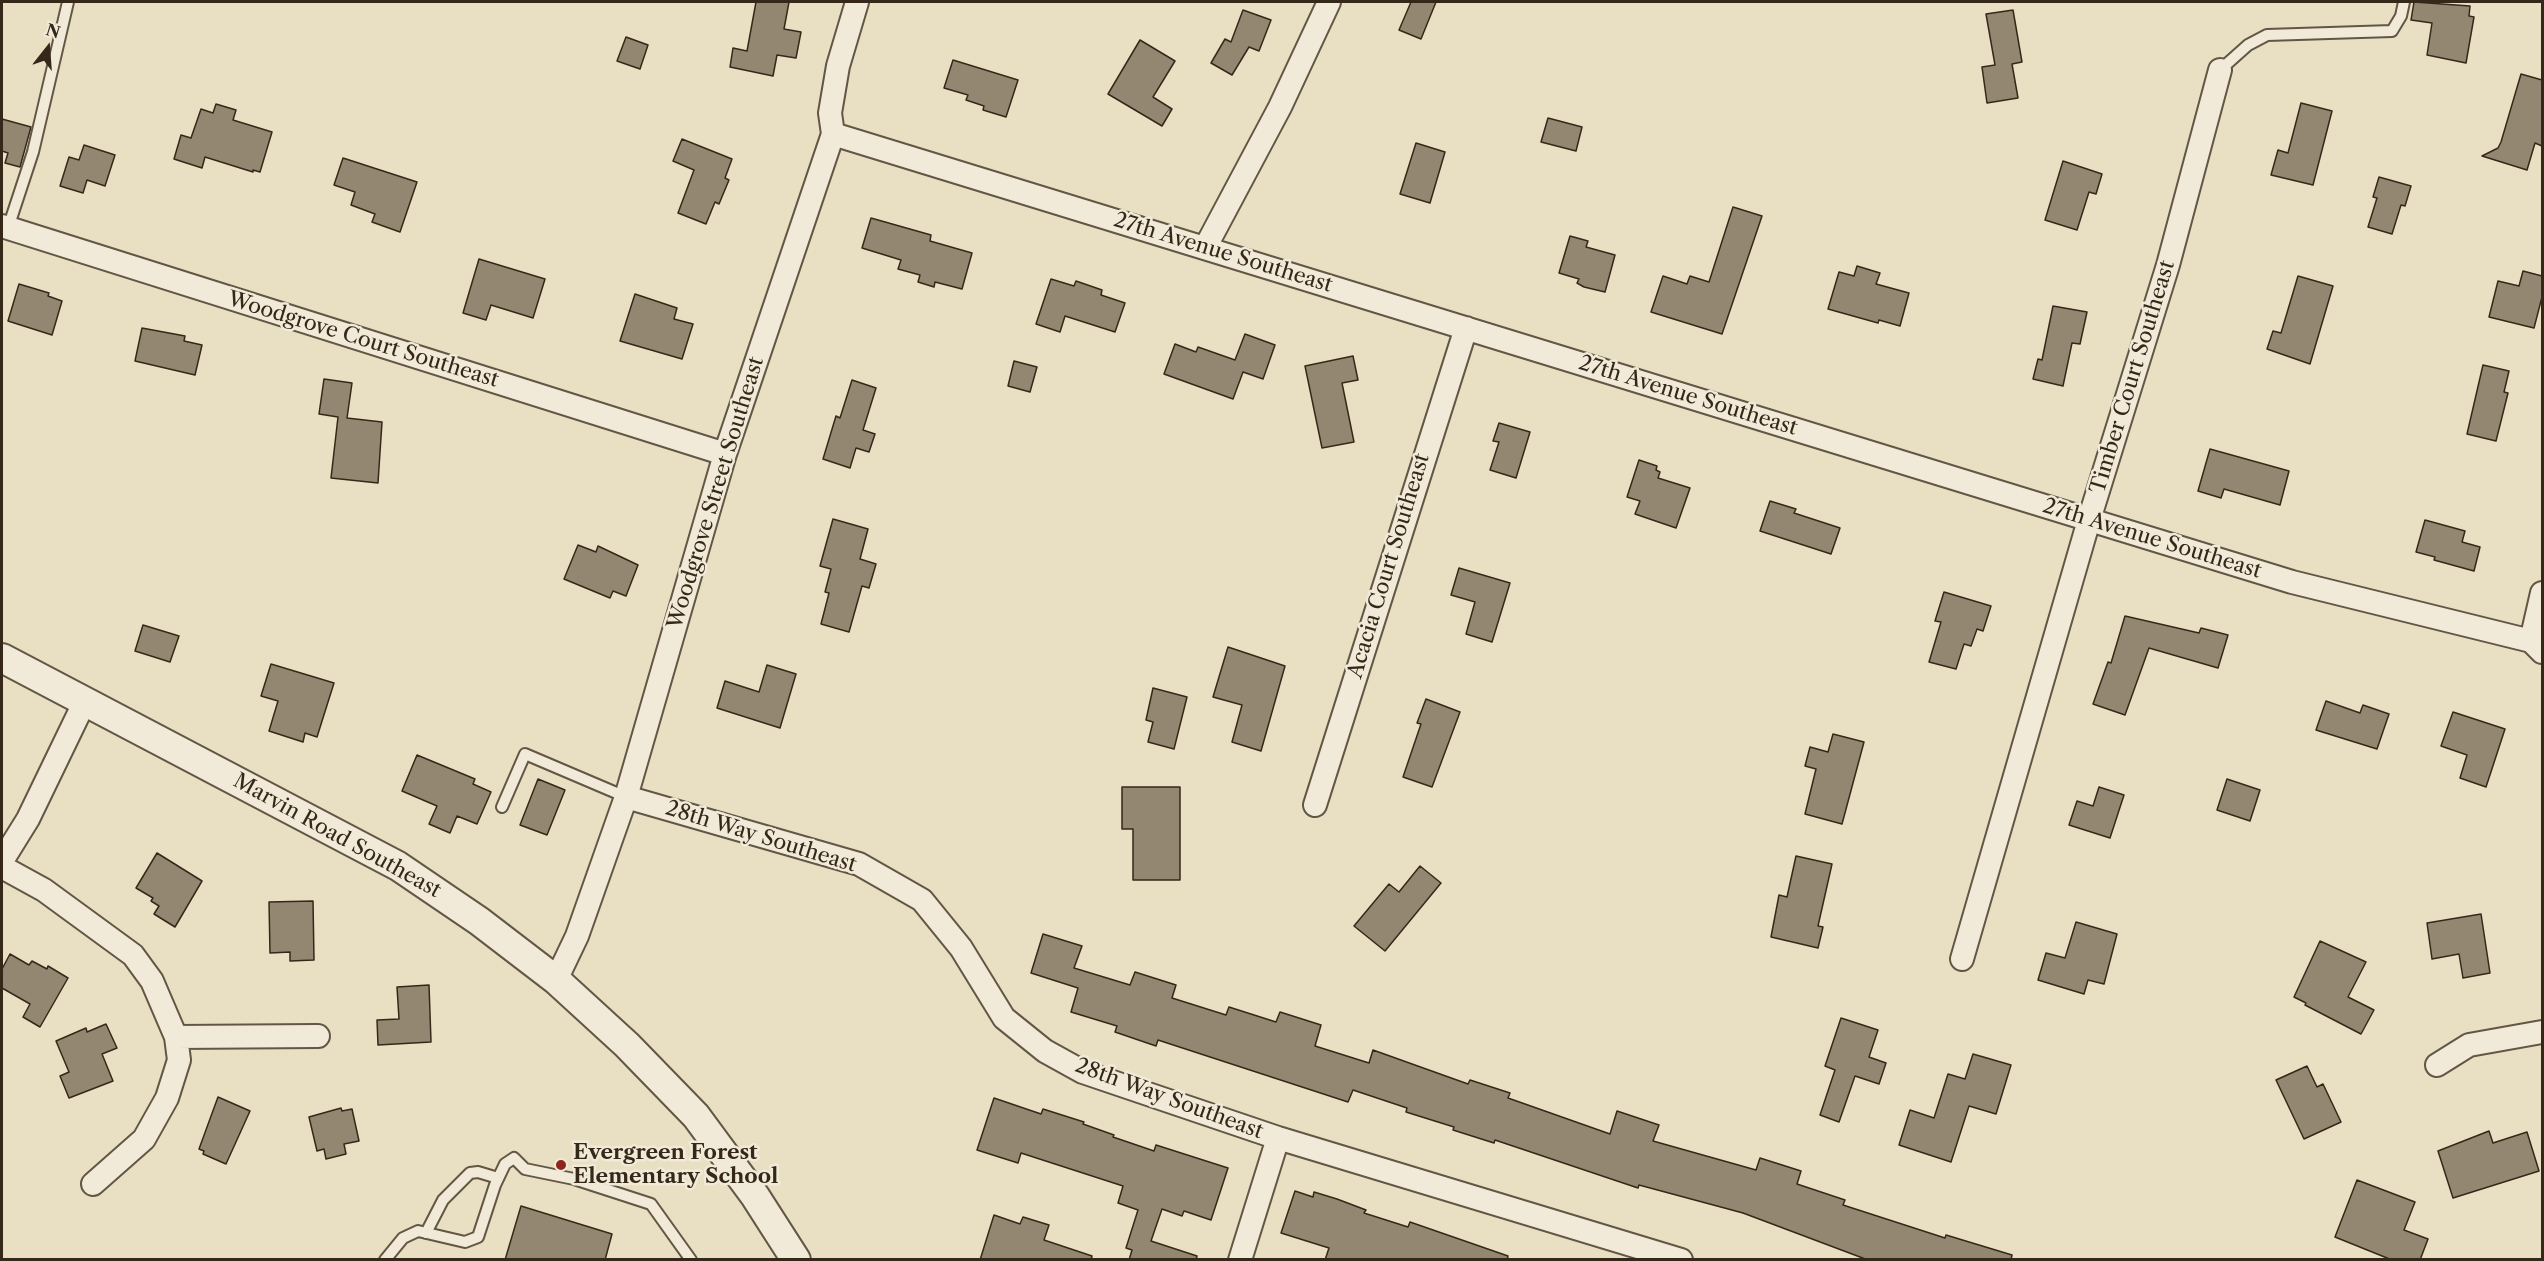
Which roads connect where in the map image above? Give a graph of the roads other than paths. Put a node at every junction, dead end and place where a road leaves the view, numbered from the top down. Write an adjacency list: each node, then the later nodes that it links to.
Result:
1 (68, 2): 7 (lane)
2 (857, 2): 6 (street, Woodgrove Street Southeast)
3 (1329, 2): 8 (street)
4 (2404, 2): 5 (lane)
5 (2220, 70): 11 (street, Timber Court Southeast)
6 (833, 134): 8 (street, 27th Avenue Southeast); 10 (street, Woodgrove Street Southeast)
7 (5, 227): 10 (street, Woodgrove Court Southeast)
8 (1205, 248): 9 (street, 27th Avenue Southeast)
9 (1466, 328): 11 (street, 27th Avenue Southeast); 17 (street, Acacia Court Southeast)
10 (724, 454): 16 (street, Woodgrove Street Southeast)
11 (2089, 520): 13 (street, 27th Avenue Southeast); 21 (street, Timber Court Southeast)
12 (2542, 593): 13 (street)
13 (2537, 646)
14 (2, 658): 15 (street, Marvin Road Southeast)
15 (85, 701): 19 (street); 22 (street, Marvin Road Southeast)
16 (626, 797): 18 (lane); 22 (street, Woodgrove Street Southeast); 27 (street, 28th Way Southeast)
17 (1315, 805)
18 (502, 807)
19 (2, 861)
20 (2, 867): 25 (street)
21 (1962, 959)
22 (556, 980): 33 (street, Marvin Road Southeast)
23 (2542, 1032): 26 (street)
24 (318, 1036): 25 (street)
25 (176, 1037): 29 (street)
26 (2438, 1065)
27 (1278, 1138): 34 (street); 35 (street, 28th Way Southeast)
28 (498, 1178): 30 (lane); 30 (lane); 32 (lane)
29 (93, 1184)
30 (426, 1233): 31 (lane)
31 (384, 1260)
32 (692, 1260)
33 (796, 1260)
34 (1239, 1260)
35 (1682, 1260)

